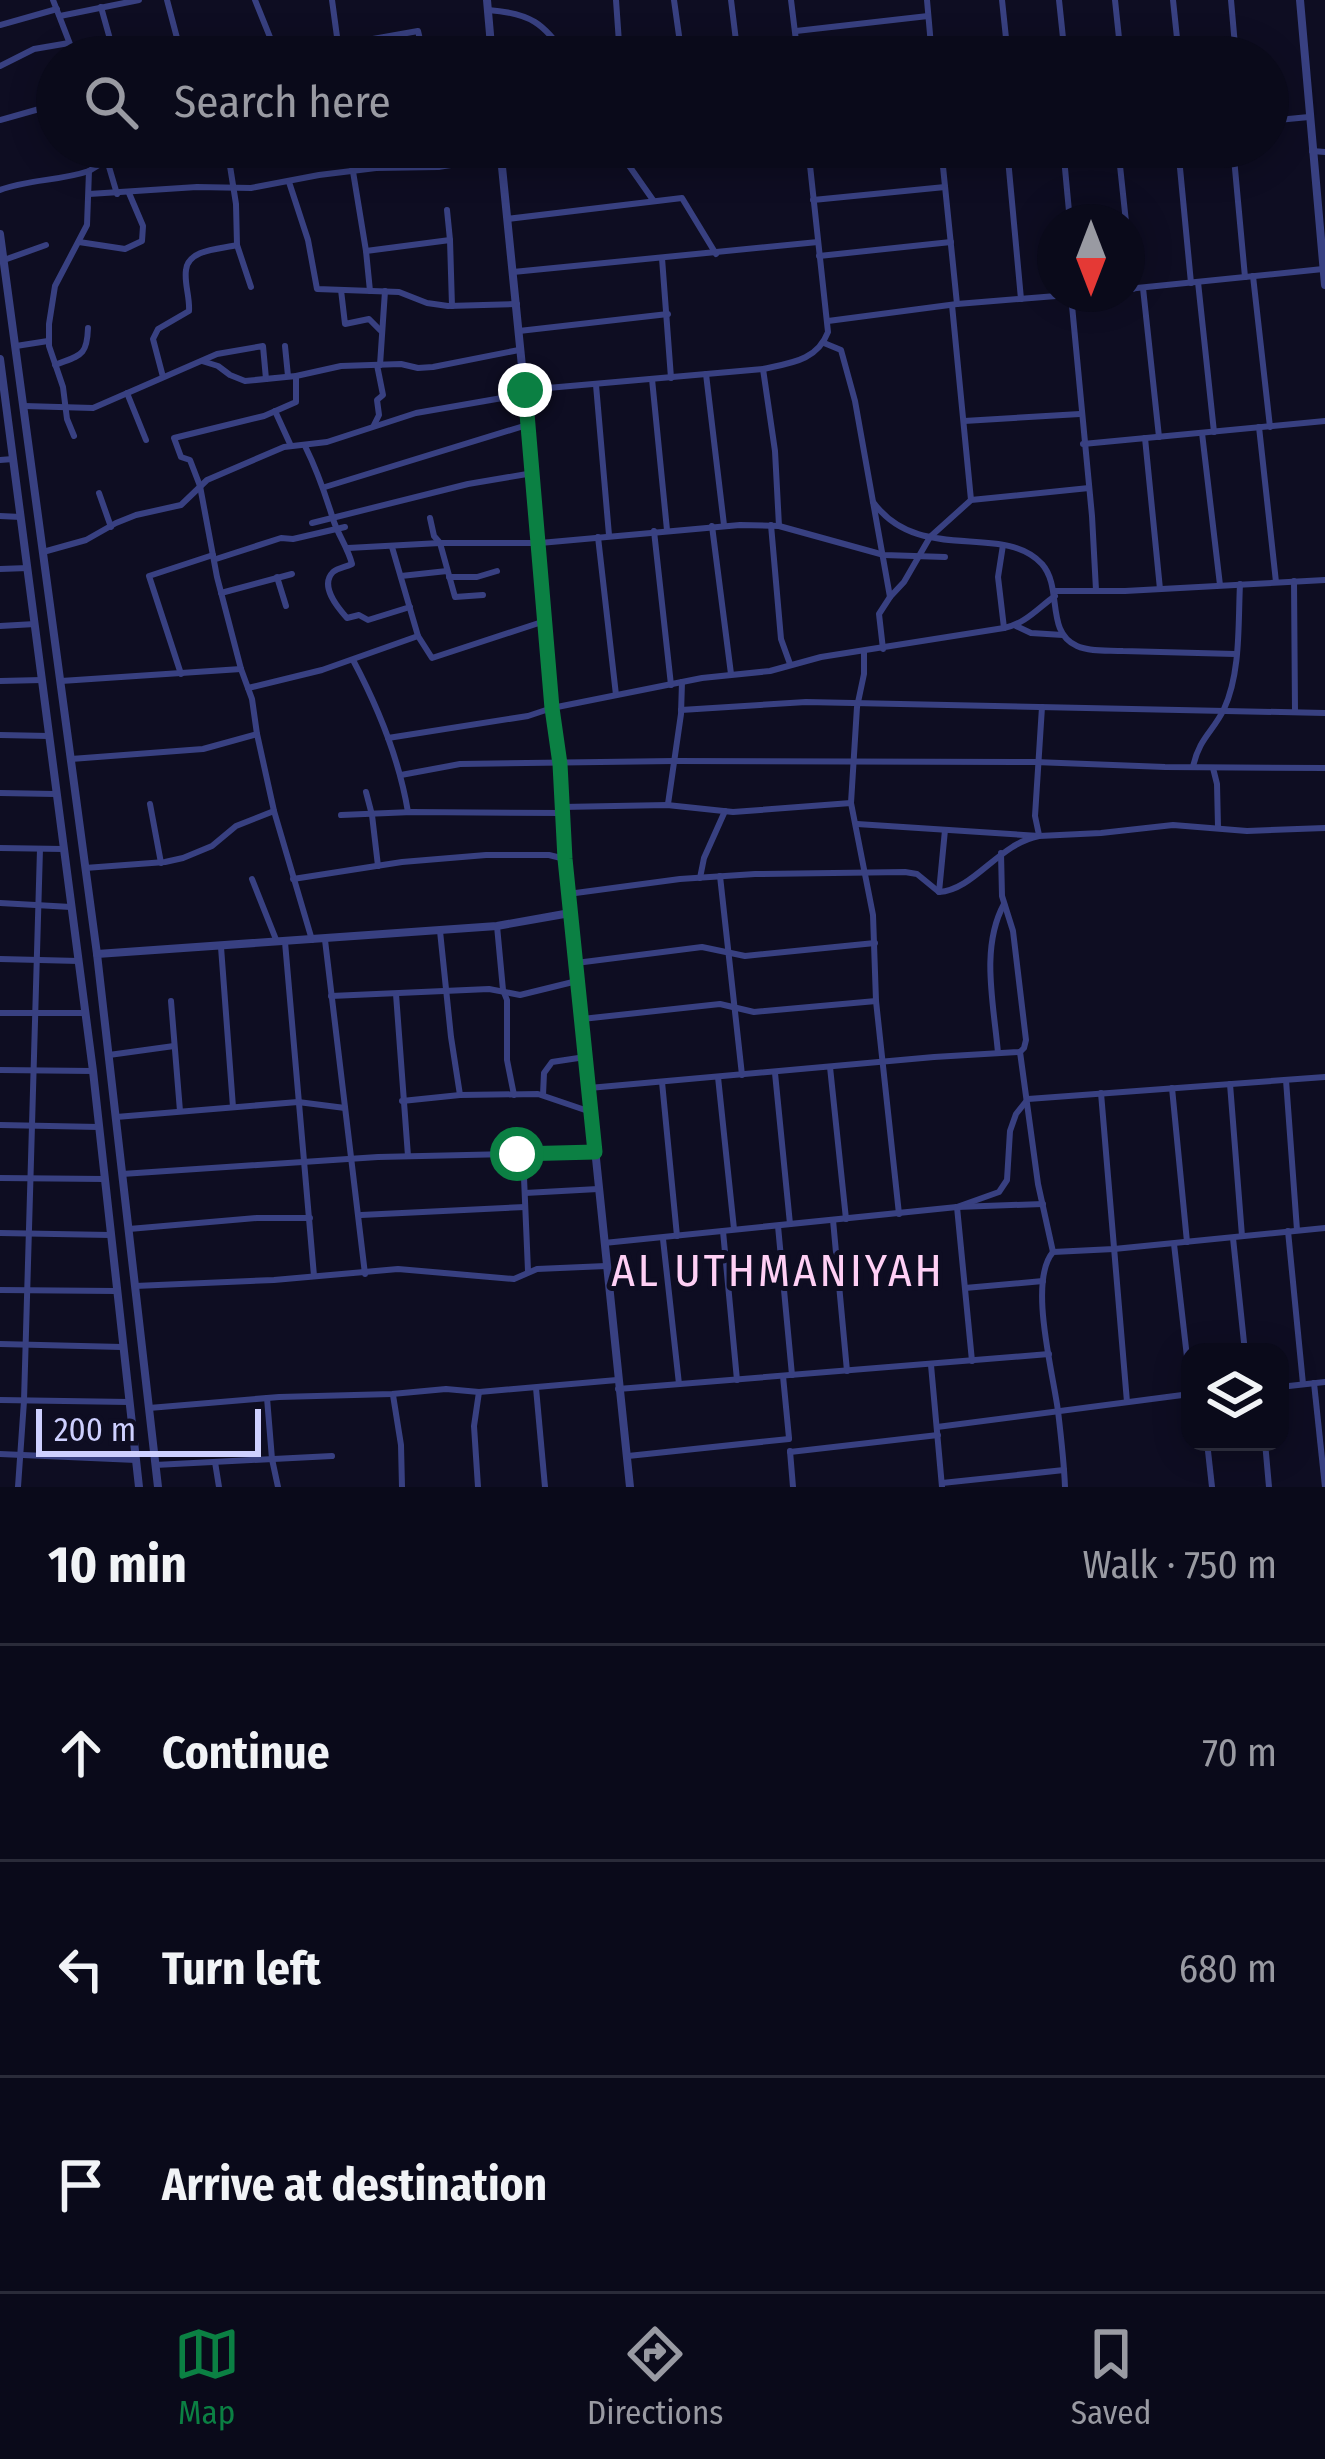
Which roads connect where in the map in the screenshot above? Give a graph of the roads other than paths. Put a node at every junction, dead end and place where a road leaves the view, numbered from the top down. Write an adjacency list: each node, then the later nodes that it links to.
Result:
1 (52, 0): 19 (street)
2 (139, 0): 18 (street)
3 (167, 0): 25 (street)
4 (255, 0): 26 (street)
5 (332, 0): 27 (street)
6 (616, 0): 30 (street)
7 (674, 0): 31 (street)
8 (731, 0): 32 (street)
9 (791, 0): 22 (street)
10 (927, 0): 20 (street)
11 (1002, 0): 35 (street)
12 (1059, 0): 36 (street)
13 (1114, 0): 37 (street)
14 (1173, 0): 38 (street)
15 (1231, 0): 39 (street)
16 (1300, 0): 43 (street)
17 (488, 5): 28 (street); 29 (street)
18 (101, 7): 19 (street); 24 (street)
19 (58, 13): 21 (street); 23 (street)
20 (928, 16): 22 (street); 34 (street)
21 (0, 25)
22 (796, 31): 33 (street)
23 (66, 36)
24 (110, 36)
25 (176, 36)
26 (270, 36)
27 (338, 36)
28 (490, 36)
29 (552, 36)
30 (619, 36)
31 (679, 36)
32 (735, 36)
33 (796, 36)
34 (930, 36)
35 (1006, 36)
36 (1063, 36)
37 (1118, 36)
38 (1176, 36)
39 (1234, 36)
40 (36, 49): 41 (street)
41 (0, 66)
42 (36, 110): 45 (street)
43 (1309, 116): 44 (street); 46 (street)
44 (1289, 118)
45 (0, 119)
46 (1312, 152): 47 (street); 77 (street)
47 (1325, 152)
48 (94, 168): 62 (street)
49 (109, 168): 70 (street)
50 (230, 168): 66 (street)
51 (351, 168): 63 (street)
52 (376, 168): 63 (street)
53 (501, 168): 76 (street)
54 (630, 168): 71 (street)
55 (810, 168): 72 (street)
56 (943, 168): 65 (street)
57 (1012, 168): 101 (street)
58 (1065, 168): 73 (street)
59 (1120, 168): 74 (street)
60 (1181, 168): 93 (street)
61 (1236, 168): 92 (street)
62 (89, 171): 67 (street); 69 (street)
63 (351, 172): 64 (street); 85 (street)
64 (289, 182): 66 (street); 97 (street)
65 (945, 187): 72 (street); 82 (street)
66 (233, 189): 68 (street); 84 (street)
67 (0, 190)
68 (129, 193): 70 (street); 80 (street)
69 (89, 194): 70 (street); 80 (street)
70 (117, 194)
71 (653, 200): 76 (street); 86 (street)
72 (814, 200): 81 (street)
73 (1068, 204)
74 (1124, 204)
75 (447, 210): 79 (street)
76 (507, 219): 91 (street)
77 (1322, 233): 90 (street)
78 (0, 234): 89 (street)
79 (450, 240): 85 (street); 104 (street)
80 (79, 242): 112 (street)
81 (818, 242): 86 (street); 87 (street)
82 (951, 242): 87 (street); 103 (street)
83 (46, 244): 89 (street)
84 (237, 245): 95 (street); 124 (street)
85 (366, 250): 98 (street)
86 (716, 254): 88 (street)
87 (820, 256): 108 (street)
88 (662, 258): 91 (street); 107 (street)
89 (4, 260): 114 (street)
90 (1323, 269): 92 (street); 94 (street)
91 (513, 272): 102 (street)
92 (1249, 277): 93 (street); 141 (street)
93 (1195, 282): 96 (street); 142 (street)
94 (1325, 282)
95 (251, 287)
96 (1145, 288)
97 (341, 290): 98 (street); 110 (street)
98 (370, 291): 99 (street)
99 (385, 291): 104 (street); 110 (street)
100 (1037, 298): 101 (street)
101 (1021, 299): 103 (street)
102 (517, 304): 104 (street); 111 (street)
103 (954, 304): 108 (street); 136 (street)
104 (452, 306)
105 (1145, 307): 145 (street)
106 (1078, 312): 135 (street)
107 (668, 314): 111 (street); 125 (street)
108 (826, 321): 113 (street)
109 (88, 328): 119 (street)
110 (381, 331): 120 (street)
111 (519, 331): 116 (street)
112 (49, 340): 114 (street); 119 (street)
113 (824, 343): 121 (street); 159 (street)
114 (16, 346): 132 (street)
115 (285, 346): 123 (street)
116 (520, 350): 120 (street); 129 (street)
117 (0, 359): 131 (street)
118 (202, 361): 124 (street); 126 (street); 126 (street)
119 (55, 364): 133 (street)
120 (379, 365): 123 (street); 138 (street)
121 (763, 369): 122 (street); 166 (street)
122 (706, 374): 125 (street); 165 (street)
123 (292, 376): 126 (street); 134 (street)
124 (163, 377): 130 (street)
125 (671, 378): 127 (street)
126 (266, 380)
127 (652, 380): 128 (street); 170 (street)
128 (596, 385): 129 (street); 172 (street)
129 (525, 392): 138 (street); 139 (street)
130 (127, 393): 133 (street); 147 (street)
131 (3, 403): 152 (street)
132 (24, 406): 133 (street); 180 (street)
133 (65, 406): 144 (street)
134 (275, 411): 150 (street); 154 (street)
135 (1081, 414): 136 (street); 148 (street)
136 (964, 421): 158 (street)
137 (1325, 421): 141 (street)
138 (374, 425): 149 (street)
139 (528, 425): 153 (street); 155 (street)
140 (1258, 427): 141 (street); 142 (street); 194 (street)
141 (1270, 427)
142 (1214, 432): 143 (street)
143 (1202, 433): 145 (street); 196 (street)
144 (74, 436)
145 (1159, 437): 146 (street)
146 (1145, 438): 148 (street); 197 (street)
147 (146, 440)
148 (1084, 444): 156 (street)
149 (305, 446): 150 (street); 155 (street)
150 (291, 447): 154 (street)
151 (0, 460): 152 (street)
152 (13, 460): 161 (street)
153 (533, 472): 162 (street); 176 (street)
154 (200, 486): 168 (street); 182 (street)
155 (325, 488): 162 (street)
156 (1089, 488): 158 (street); 198 (street)
157 (99, 493): 168 (street)
158 (971, 500): 174 (street)
159 (873, 502): 174 (street); 181 (street)
160 (0, 516): 161 (street)
161 (21, 517): 185 (street)
162 (333, 517): 164 (street); 169 (street)
163 (430, 518): 175 (street)
164 (312, 524)
165 (724, 525): 166 (street); 167 (street)
166 (775, 525): 181 (street); 218 (street)
167 (712, 526): 170 (street); 221 (street)
168 (111, 527): 180 (street)
169 (341, 528): 179 (street); 182 (street)
170 (667, 530): 171 (street)
171 (654, 531): 172 (street); 226 (street)
172 (609, 535): 173 (street)
173 (598, 536): 176 (street); 228 (street)
174 (929, 537): 177 (street); 183 (street)
175 (440, 543): 176 (street); 178 (street); 189 (street)
176 (540, 543): 207 (street)
177 (1003, 544): 200 (street); 211 (street)
178 (392, 547): 179 (street); 190 (street)
179 (348, 548): 206 (street)
180 (43, 552): 201 (street)
181 (884, 555): 183 (street); 203 (street)
182 (214, 557): 199 (street); 220 (street)
183 (918, 557): 184 (street); 203 (street)
184 (945, 557)
185 (28, 568): 186 (street); 204 (street)
186 (0, 569)
187 (497, 571): 189 (street)
188 (292, 574): 191 (street)
189 (448, 574): 190 (street); 202 (street)
190 (401, 576): 206 (street)
191 (277, 578): 199 (street); 205 (street)
192 (1325, 580): 193 (street)
193 (1294, 581): 194 (street); 234 (street)
194 (1276, 582): 195 (street)
195 (1240, 584): 196 (street); 216 (street)
196 (1220, 585): 197 (street)
197 (1160, 589): 198 (street)
198 (1096, 590): 200 (street)
199 (221, 593): 219 (street)
200 (1055, 593): 210 (street); 212 (street)
201 (49, 596): 204 (street); 224 (street)
202 (483, 596)
203 (890, 597): 214 (street)
204 (32, 598): 208 (street)
205 (286, 606)
206 (410, 607): 213 (street)
207 (545, 621): 213 (street); 231 (street)
208 (35, 624): 209 (street); 222 (street)
209 (0, 626)
210 (1016, 626): 211 (street); 212 (street)
211 (1004, 628): 214 (street)
212 (1063, 635): 216 (street)
213 (418, 636): 217 (street)
214 (884, 649): 215 (street)
215 (864, 651): 218 (street); 229 (street)
216 (1235, 654): 233 (street)
217 (353, 659): 227 (street); 239 (street)
218 (790, 665): 221 (street)
219 (241, 669): 220 (street); 227 (street)
220 (181, 674): 224 (street)
221 (731, 674): 225 (street)
222 (42, 680): 223 (street); 238 (street)
223 (0, 681)
224 (61, 681): 240 (street)
225 (682, 682): 226 (street); 232 (street)
226 (671, 685): 228 (street)
227 (248, 688): 236 (street)
228 (616, 695): 231 (street)
229 (858, 703): 230 (street); 232 (street); 241 (street)
230 (1042, 707): 233 (street); 243 (street)
231 (552, 708): 239 (street); 244 (street)
232 (681, 710): 242 (street)
233 (1224, 710): 234 (street); 245 (street)
234 (1295, 712): 235 (street)
235 (1325, 713)
236 (256, 734): 240 (street); 256 (street)
237 (0, 735): 238 (street)
238 (49, 736): 251 (street)
239 (388, 738): 248 (street)
240 (71, 759): 273 (street)
241 (853, 760): 242 (street); 243 (street); 252 (street)
242 (674, 761): 244 (street); 254 (street)
243 (1039, 762): 245 (street); 265 (street)
244 (560, 764): 248 (street); 255 (street)
245 (1193, 767): 246 (street)
246 (1213, 768): 247 (street); 262 (street)
247 (1325, 768)
248 (401, 775): 257 (street)
249 (366, 792): 260 (street)
250 (0, 793): 251 (street)
251 (56, 794): 268 (street)
252 (851, 803): 258 (street); 261 (street)
253 (150, 804): 271 (street)
254 (667, 806): 255 (street); 258 (street)
255 (562, 810): 257 (street); 270 (street)
256 (274, 811): 271 (street); 278 (street)
257 (407, 812): 260 (street)
258 (725, 812): 276 (street)
259 (340, 815): 260 (street)
260 (372, 815): 272 (street)
261 (857, 824): 264 (street); 274 (street)
262 (1218, 827): 263 (street); 265 (street)
263 (1325, 828)
264 (945, 830): 265 (street); 279 (street)
265 (1039, 836): 269 (street)
266 (0, 848): 267 (street)
267 (40, 849): 268 (street); 283 (street)
268 (63, 849): 284 (street)
269 (1001, 853): 279 (street); 281 (street)
270 (565, 859): 272 (street); 280 (street)
271 (161, 862): 273 (street)
272 (378, 866): 278 (street)
273 (86, 868): 294 (street)
274 (864, 874): 275 (street); 279 (street); 291 (street)
275 (720, 876): 276 (street); 293 (street)
276 (700, 878): 280 (street)
277 (252, 879): 290 (street)
278 (293, 879): 288 (street)
279 (939, 892)
280 (568, 894): 285 (street)
281 (1005, 902): 312 (street); 313 (street)
282 (0, 903): 283 (street)
283 (37, 905): 284 (street); 296 (street)
284 (71, 908): 297 (street)
285 (570, 913): 286 (street); 298 (street)
286 (497, 926): 287 (street); 300 (street)
287 (440, 931): 289 (street); 301 (street)
288 (311, 940): 289 (street); 290 (street)
289 (326, 940): 303 (street)
290 (281, 942): 292 (street); 338 (street)
291 (875, 943): 293 (street); 305 (street)
292 (220, 947): 294 (street); 339 (street)
293 (728, 952): 298 (street); 306 (street)
294 (97, 954): 314 (street)
295 (0, 959): 296 (street)
296 (36, 960): 297 (street); 309 (street)
297 (79, 961): 308 (street)
298 (576, 963): 299 (street)
299 (578, 981): 300 (street); 310 (street)
300 (503, 990): 301 (street); 334 (street)
301 (448, 991): 302 (street); 333 (street)
302 (396, 994): 303 (street); 337 (street)
303 (331, 997): 340 (street)
304 (171, 1001): 311 (street)
305 (876, 1001): 306 (street); 316 (street)
306 (734, 1007): 310 (street); 322 (street)
307 (0, 1012): 309 (street)
308 (85, 1012): 309 (street); 320 (street)
309 (34, 1014): 319 (street)
310 (582, 1019): 315 (street)
311 (175, 1046): 314 (street); 341 (street)
312 (1020, 1052): 313 (street); 336 (street)
313 (998, 1053): 316 (street)
314 (109, 1055): 328 (street)
315 (586, 1057): 329 (street); 335 (street)
316 (884, 1062): 317 (street); 361 (street)
317 (830, 1067): 321 (street); 364 (street)
318 (0, 1070): 319 (street)
319 (32, 1071): 320 (street); 345 (street)
320 (92, 1071): 331 (street)
321 (775, 1072): 322 (street); 366 (street)
322 (742, 1075): 323 (street)
323 (718, 1077): 326 (street); 370 (street)
324 (1325, 1077): 325 (street)
325 (1286, 1080): 327 (street); 371 (street)
326 (662, 1082): 329 (street); 376 (street)
327 (1230, 1084): 330 (street); 378 (street)
328 (112, 1088): 331 (street); 343 (street)
329 (589, 1088): 342 (street)
330 (1172, 1088): 332 (street); 380 (street)
331 (94, 1089): 346 (street)
332 (1101, 1093): 336 (street); 382 (street)
333 (460, 1095): 334 (street); 337 (street)
334 (514, 1095): 335 (street)
335 (543, 1095): 342 (street)
336 (1028, 1099): 358 (street); 359 (street)
337 (402, 1101): 349 (street)
338 (298, 1102): 339 (street); 340 (street); 351 (street)
339 (233, 1107): 341 (street)
340 (345, 1108): 350 (street)
341 (180, 1112): 343 (street)
342 (591, 1112): 347 (street)
343 (116, 1117): 352 (street)
344 (0, 1125): 345 (street)
345 (30, 1126): 346 (street); 355 (street)
346 (98, 1126): 354 (street)
347 (595, 1152): 348 (street); 356 (street)
348 (523, 1154): 349 (street); 357 (street)
349 (407, 1156): 350 (street)
350 (352, 1159): 351 (street); 362 (street)
351 (304, 1161): 352 (street); 363 (street)
352 (122, 1174): 369 (street)
353 (0, 1178): 355 (street)
354 (104, 1179): 355 (street); 375 (street)
355 (29, 1180): 374 (street)
356 (598, 1189): 357 (street); 379 (street)
357 (525, 1192): 360 (street)
358 (1043, 1204): 359 (street); 383 (street)
359 (957, 1207): 361 (street); 390 (street)
360 (525, 1208): 362 (street); 385 (street)
361 (898, 1214): 364 (street)
362 (359, 1215): 386 (street)
363 (310, 1218): 369 (street); 387 (street)
364 (846, 1219): 365 (street)
365 (833, 1220): 366 (street); 402 (street)
366 (790, 1224): 367 (street)
367 (778, 1226): 370 (street); 403 (street)
368 (1325, 1228): 371 (street)
369 (129, 1229): 389 (street)
370 (734, 1230): 372 (street)
371 (1293, 1230): 378 (street); 408 (street)
372 (723, 1231): 376 (street); 404 (street)
373 (0, 1233): 374 (street)
374 (28, 1234): 375 (street); 392 (street)
375 (110, 1235): 393 (street)
376 (677, 1236): 377 (street)
377 (663, 1237): 379 (street); 407 (street)
378 (1238, 1238): 380 (street); 395 (street)
379 (604, 1243): 384 (street)
380 (1187, 1243): 381 (street)
381 (1174, 1244): 382 (street); 394 (street)
382 (1114, 1249): 383 (street); 419 (street)
383 (1053, 1252): 388 (street)
384 (606, 1266): 385 (street); 409 (street)
385 (528, 1271): 386 (street)
386 (365, 1274): 387 (street)
387 (314, 1276): 389 (street)
388 (1043, 1281): 390 (street); 399 (street)
389 (135, 1286): 420 (street)
390 (965, 1288): 400 (street)
391 (0, 1290): 392 (street)
392 (26, 1291): 393 (street); 397 (street)
393 (116, 1291): 398 (street)
394 (1185, 1343)
395 (1244, 1343)
396 (0, 1344): 397 (street)
397 (25, 1345): 398 (street); 417 (street)
398 (122, 1348): 418 (street)
399 (1049, 1354): 400 (street); 421 (street)
400 (972, 1361): 401 (street)
401 (931, 1364): 402 (street); 422 (street)
402 (847, 1371): 403 (street)
403 (788, 1376): 404 (street); 423 (street)
404 (737, 1380): 407 (street)
405 (1325, 1382): 406 (street)
406 (1314, 1383): 408 (street); 424 (street)
407 (679, 1384): 409 (street)
408 (1303, 1384): 410 (street)
409 (618, 1385): 411 (street); 431 (street)
410 (1289, 1386)
411 (536, 1388): 412 (street); 445 (street)
412 (479, 1392): 413 (street); 444 (street)
413 (392, 1394): 415 (street); 443 (street)
414 (1181, 1395): 419 (street)
415 (267, 1398): 420 (street); 432 (street)
416 (0, 1400): 417 (street)
417 (24, 1401): 418 (street); 429 (street)
418 (129, 1402): 433 (street)
419 (1126, 1402): 421 (street)
420 (149, 1408): 435 (street)
421 (1058, 1411): 422 (street); 436 (street)
422 (937, 1431): 427 (street); 437 (street)
423 (789, 1438): 427 (street); 431 (street)
424 (1323, 1445): 451 (street)
425 (1208, 1451): 449 (street)
426 (1266, 1451): 450 (street)
427 (790, 1452): 447 (street)
428 (0, 1454): 429 (street)
429 (19, 1454): 433 (street); 438 (street)
430 (332, 1456): 432 (street)
431 (628, 1456): 446 (street)
432 (272, 1459): 434 (street); 442 (street)
433 (136, 1460): 439 (street)
434 (215, 1462): 435 (street); 441 (street)
435 (155, 1465): 440 (street)
436 (1064, 1470): 437 (street); 448 (street)
437 (942, 1485)
438 (18, 1487)
439 (139, 1487)
440 (158, 1487)
441 (219, 1487)
442 (278, 1487)
443 (402, 1487)
444 (478, 1487)
445 (544, 1487)
446 (630, 1487)
447 (793, 1487)
448 (1065, 1487)
449 (1212, 1487)
450 (1269, 1487)
451 (1325, 1487)

